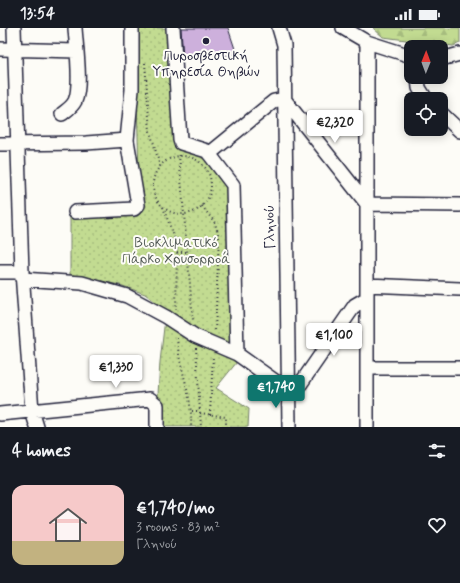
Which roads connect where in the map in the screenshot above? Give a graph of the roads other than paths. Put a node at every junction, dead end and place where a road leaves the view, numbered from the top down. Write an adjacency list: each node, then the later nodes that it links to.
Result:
1 (14, 28): 9 (street)
2 (75, 28): 10 (street)
3 (132, 28): 18 (street)
4 (173, 28): 21 (street)
5 (279, 28): 14 (street, Γληνού)
6 (343, 28): 7 (street)
7 (367, 42): 11 (street); 22 (street)
8 (0, 49): 9 (street)
9 (15, 50): 10 (street); 20 (street)
10 (76, 51): 15 (street)
11 (404, 54)
12 (460, 54): 13 (street)
13 (448, 57)
14 (284, 99): 21 (street); 22 (street); 32 (street, Γληνού)
15 (62, 114)
16 (448, 120): 17 (street)
17 (460, 131)
18 (127, 140): 20 (street); 24 (street)
19 (0, 144): 20 (street)
20 (18, 145): 26 (street)
21 (210, 154): 29 (street)
22 (367, 204): 23 (street); 28 (street)
23 (460, 205)
24 (75, 212)
25 (0, 272): 26 (street)
26 (22, 276): 29 (street); 33 (street)
27 (460, 289): 28 (street)
28 (367, 291): 30 (street); 32 (street)
29 (237, 354): 32 (street)
30 (367, 368): 31 (street); 38 (street)
31 (460, 368)
32 (289, 391): 37 (street, Γληνού)
33 (32, 411): 34 (street); 35 (street); 36 (street)
34 (0, 414)
35 (36, 427)
36 (157, 427)
37 (289, 427)
38 (367, 427)

